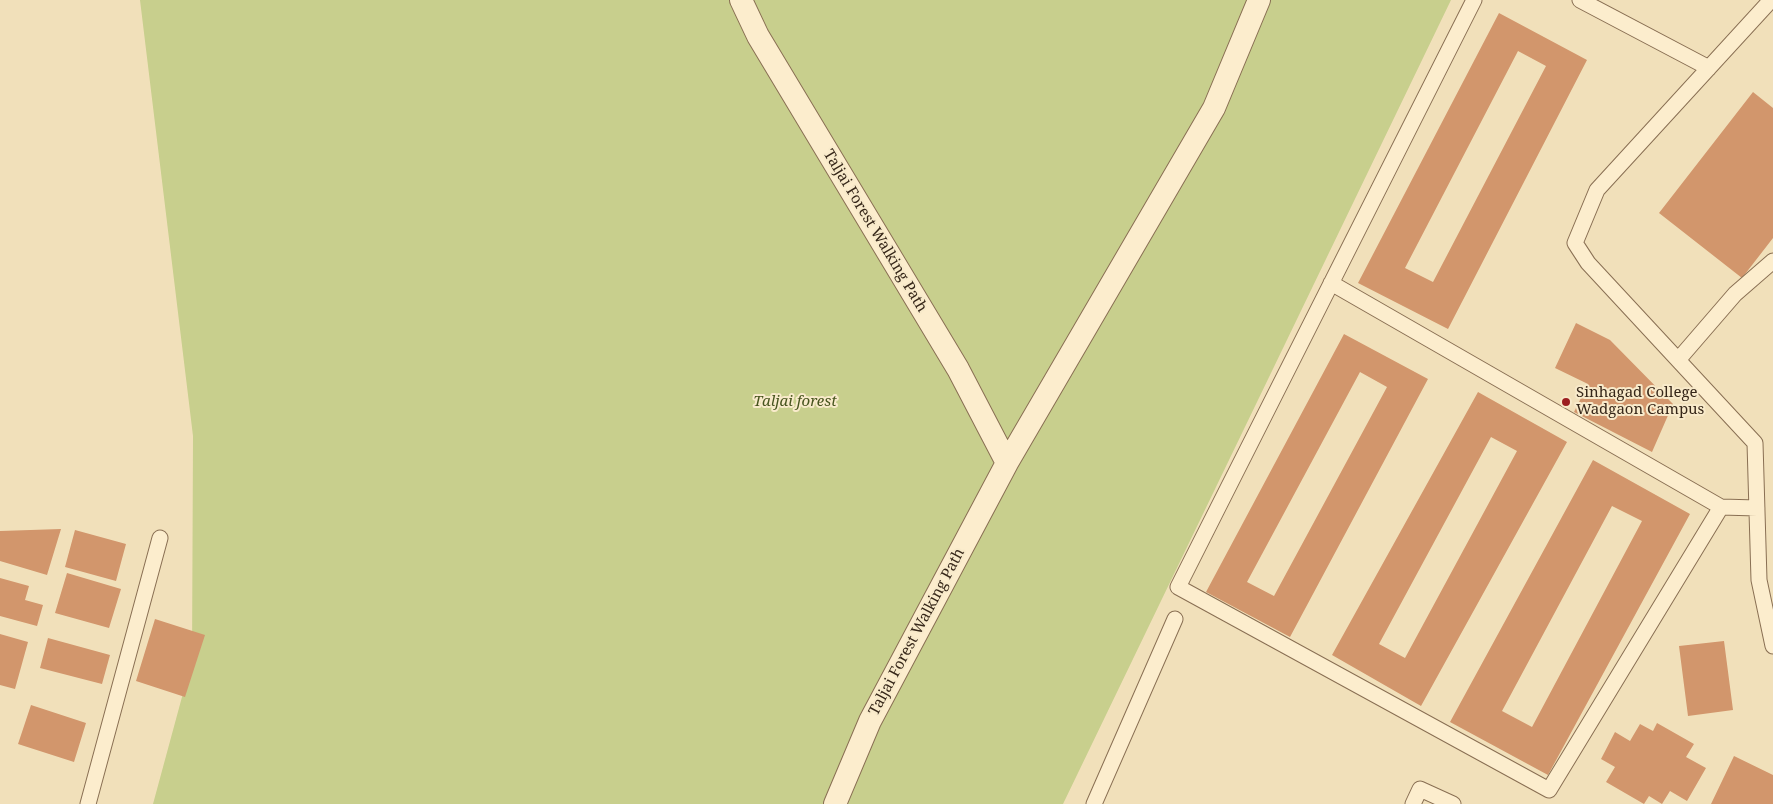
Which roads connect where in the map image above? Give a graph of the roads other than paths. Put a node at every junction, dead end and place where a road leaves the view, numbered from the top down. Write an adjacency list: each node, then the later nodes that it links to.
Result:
1 (741, 0): 10 (street, Taljai Forest Walking Path)
2 (1259, 0): 10 (street, Taljai Forest Walking Path)
3 (1474, 0): 8 (lane)
4 (1580, 0): 6 (lane)
5 (1771, 0): 6 (lane)
6 (1709, 68): 9 (lane)
7 (1773, 261): 9 (lane)
8 (1331, 283): 11 (lane); 11 (lane)
9 (1678, 360): 12 (lane)
10 (1007, 463): 17 (street, Taljai Forest Walking Path)
11 (1721, 507): 12 (lane)
12 (1757, 508): 15 (lane)
13 (160, 538): 16 (lane)
14 (1175, 618): 18 (lane)
15 (1773, 646)
16 (88, 804)
17 (835, 804)
18 (1094, 804)
19 (1413, 804): 20 (lane)
20 (1453, 804)

